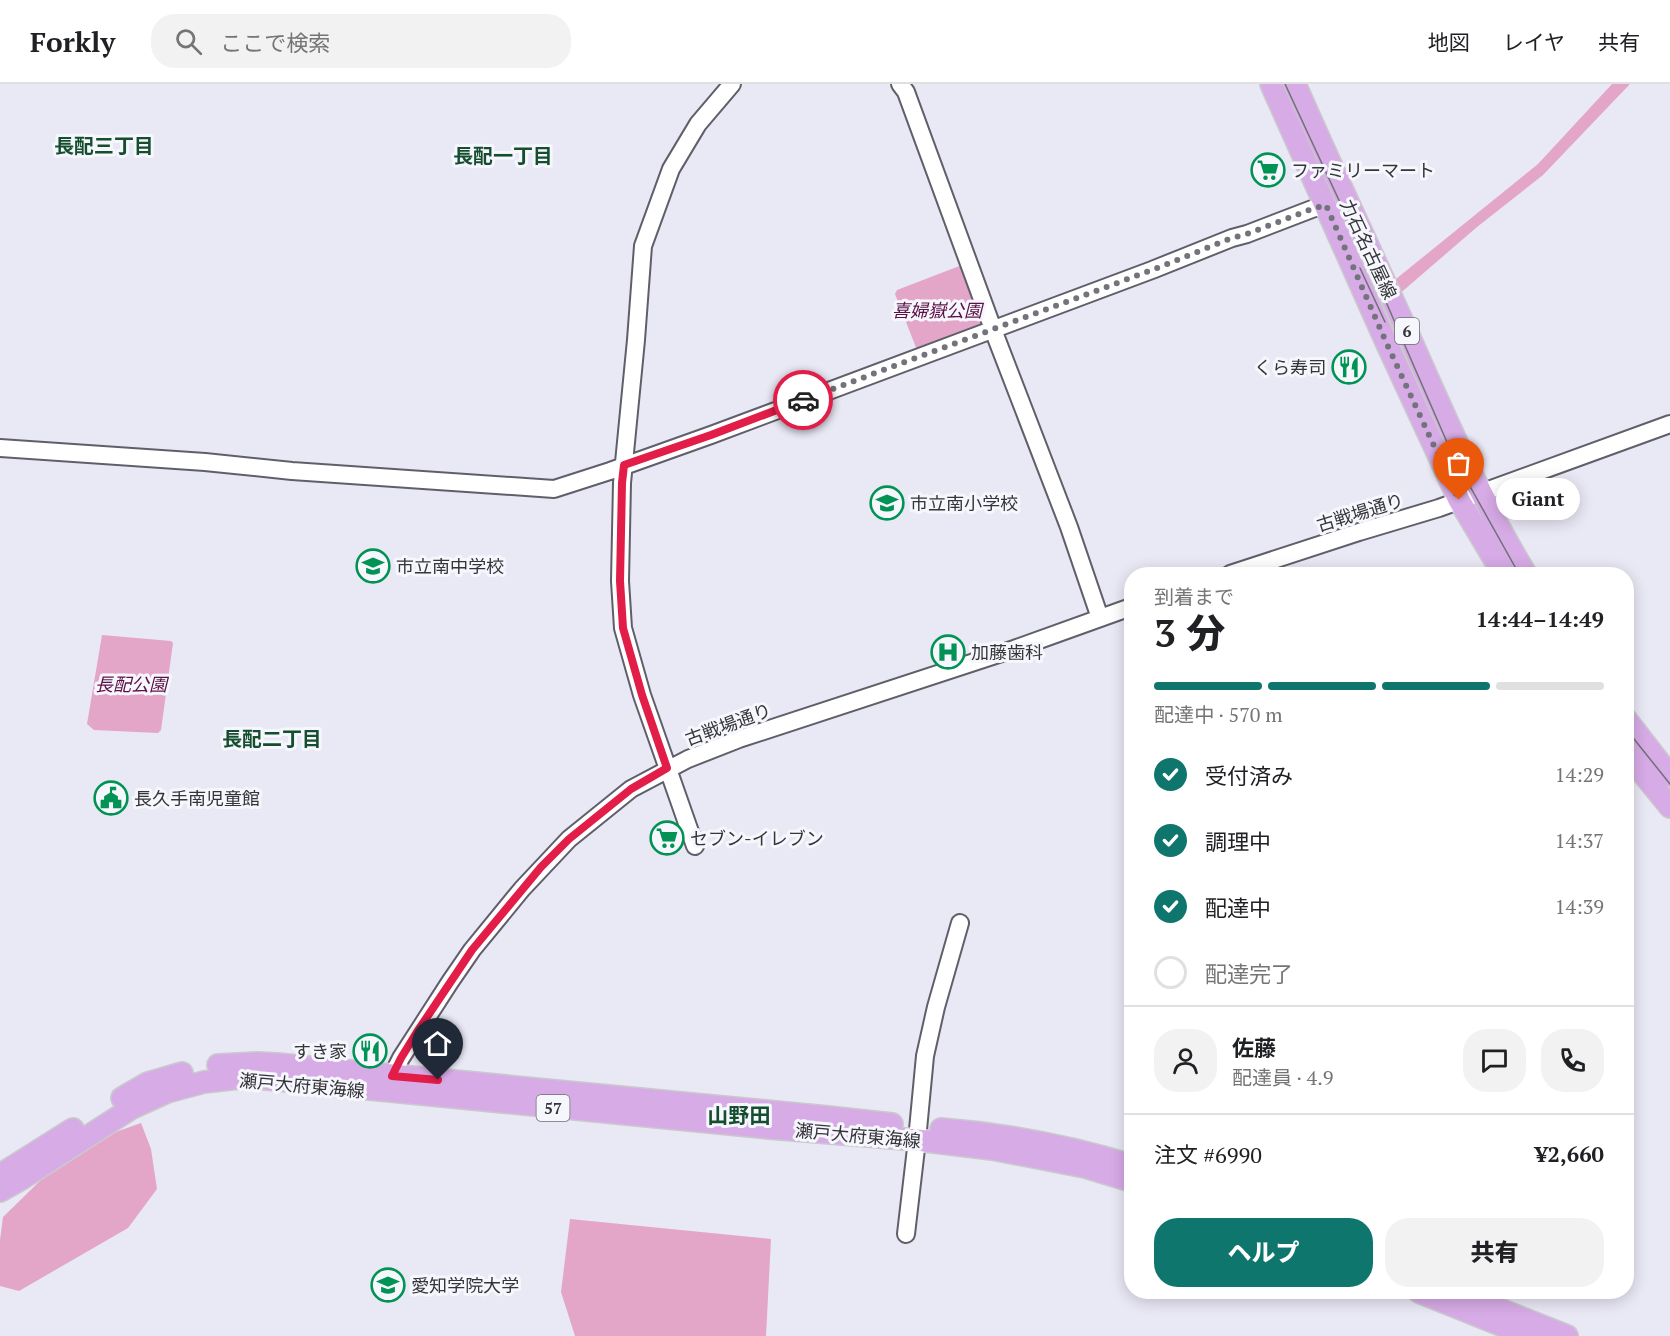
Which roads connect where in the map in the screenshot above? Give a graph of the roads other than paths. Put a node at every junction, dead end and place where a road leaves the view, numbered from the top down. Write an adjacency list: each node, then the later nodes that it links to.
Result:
1 (732, 84): 9 (street)
2 (900, 84): 6 (street)
3 (1271, 84): 5 (main road, 力石名古屋線 / 6)
4 (1295, 84): 10 (main road, 力石名古屋線 / 6)
5 (1326, 205): 6 (street); 11 (main road, 力石名古屋線 / 6)
6 (994, 329): 9 (street); 16 (street)
7 (1670, 424): 10 (street, 古戦場通り)
8 (0, 448): 9 (street)
9 (624, 465): 19 (street)
10 (1481, 492): 11 (street, 古戦場通り); 14 (main road, 力石名古屋線 / 6)
11 (1459, 500): 12 (street, 古戦場通り); 13 (main road, 力石名古屋線 / 6)
12 (1252, 567)
13 (1499, 567)
14 (1522, 567)
15 (1124, 609): 16 (street, 古戦場通り)
16 (1100, 618): 19 (street, 古戦場通り)
17 (1634, 729): 20 (main road)
18 (1634, 763): 21 (main road)
19 (667, 768): 22 (street); 24 (street, 古戦場通り)
20 (1670, 776)
21 (1670, 807)
22 (695, 846)
23 (960, 923): 25 (street)
24 (392, 1076): 25 (main road, 瀬戸大府東海線 / 57); 27 (main road, 瀬戸大府東海線 / 57)
25 (918, 1133): 26 (main road, 瀬戸大府東海線 / 57); 28 (main road, 瀬戸大府東海線 / 57); 29 (main road, 瀬戸大府東海線 / 57); 30 (street)
26 (1124, 1163)
27 (0, 1175)
28 (1124, 1179)
29 (0, 1191)
30 (906, 1234)
31 (1436, 1299): 33 (main road)
32 (1474, 1299): 34 (main road)
33 (1528, 1336)
34 (1567, 1336)

